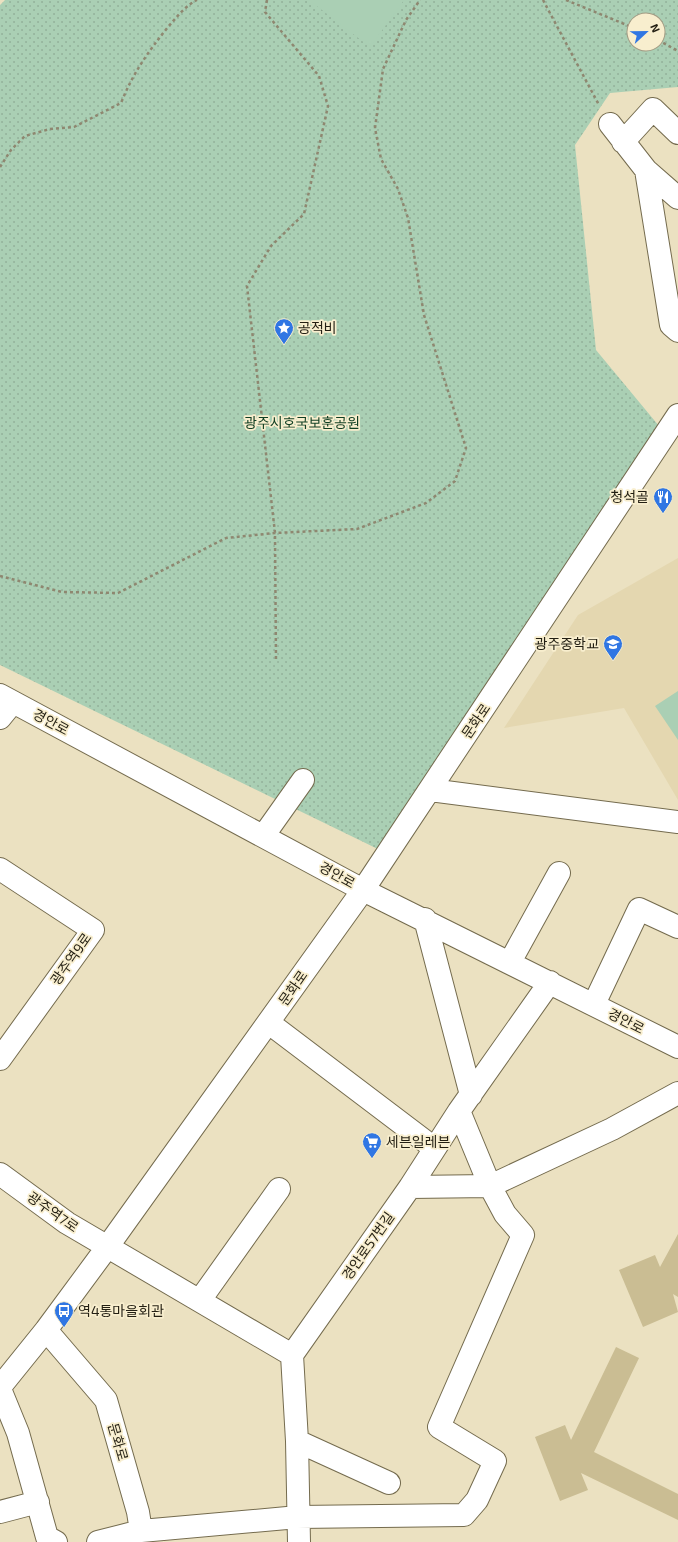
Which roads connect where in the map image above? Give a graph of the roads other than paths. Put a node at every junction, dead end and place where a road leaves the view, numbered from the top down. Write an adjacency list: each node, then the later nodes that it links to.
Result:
1 (610, 124): 3 (street)
2 (678, 133): 3 (street)
3 (623, 142): 4 (street)
4 (646, 170): 5 (street); 6 (street)
5 (678, 198)
6 (678, 331)
7 (678, 415): 10 (street, 문화로)
8 (4, 705): 12 (street, 경안로)
9 (303, 780): 12 (street)
10 (430, 790): 11 (street); 15 (street, 문화로)
11 (678, 822)
12 (264, 835): 15 (street, 경안로)
13 (0, 869): 23 (street, 광주역9로)
14 (559, 873): 18 (street)
15 (364, 890): 16 (street, 경안로); 21 (street, 문화로)
16 (425, 919): 18 (street, 경안로); 25 (street)
17 (678, 927): 20 (street)
18 (510, 962): 19 (street, 경안로)
19 (550, 982): 20 (street, 경안로); 25 (street, 경안로57번길)
20 (594, 1004): 22 (street, 경안로)
21 (269, 1023): 26 (street); 31 (street, 문화로)
22 (678, 1047)
23 (0, 1059)
24 (678, 1093): 28 (street)
25 (465, 1103): 26 (street, 경안로57번길); 28 (street)
26 (434, 1148): 29 (street, 경안로57번길)
27 (0, 1174): 31 (street, 광주역7로)
28 (490, 1186): 29 (street); 40 (street)
29 (410, 1187): 34 (street, 경안로57번길)
30 (279, 1188): 32 (street)
31 (108, 1246): 32 (street); 33 (street, 문화로)
32 (200, 1300): 34 (street)
33 (46, 1330): 35 (street, 문화로); 41 (street, 문화로)
34 (292, 1355): 36 (street)
35 (0, 1388): 38 (street, 문화로)
36 (297, 1441): 37 (street); 40 (street)
37 (389, 1484)
38 (38, 1502): 39 (street); 42 (street, 문화로)
39 (0, 1512)
40 (298, 1517): 41 (street); 44 (street)
41 (141, 1531): 43 (street)
42 (56, 1542)
43 (98, 1542)
44 (299, 1542)

